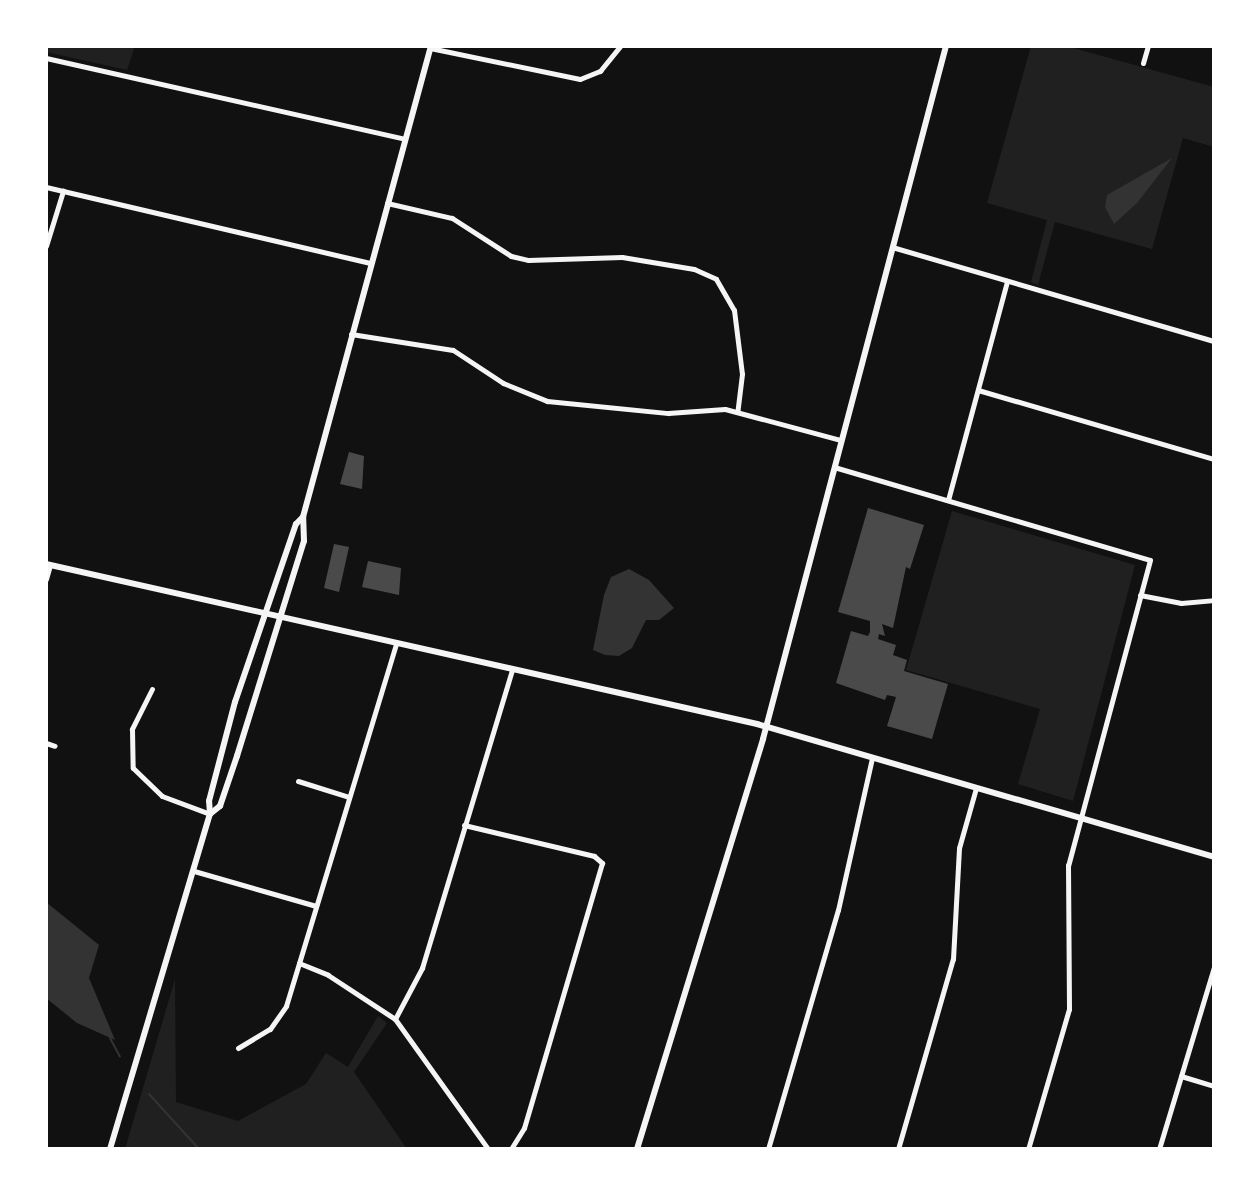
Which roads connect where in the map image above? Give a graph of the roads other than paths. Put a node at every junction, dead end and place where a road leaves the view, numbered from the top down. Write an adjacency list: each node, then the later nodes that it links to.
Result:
1 (620, 46): 4 (street)
2 (946, 46): 12 (street)
3 (1148, 46): 6 (street)
4 (431, 47): 7 (street)
5 (46, 58): 7 (street)
6 (1143, 63)
7 (405, 139): 10 (street)
8 (46, 187): 9 (street)
9 (63, 191): 11 (street); 13 (street)
10 (387, 203): 13 (street); 18 (street)
11 (46, 246)
12 (892, 247): 14 (street); 19 (street)
13 (370, 263): 15 (street)
14 (1007, 281): 16 (street); 17 (street)
15 (350, 333): 18 (street); 23 (street)
16 (1214, 341)
17 (978, 390): 20 (street); 22 (street)
18 (737, 412): 19 (street)
19 (841, 440): 21 (street)
20 (1214, 459)
21 (834, 467): 22 (street); 33 (street)
22 (948, 500): 26 (street)
23 (303, 517): 28 (street); 29 (street)
24 (48, 564): 25 (street); 28 (street)
25 (46, 579)
26 (1140, 595): 27 (street); 41 (street)
27 (1214, 600)
28 (263, 613): 29 (street); 40 (street)
29 (278, 615): 30 (street); 40 (street)
30 (396, 643): 31 (street); 39 (street)
31 (512, 669): 33 (street); 42 (street)
32 (152, 689): 40 (street)
33 (766, 726): 36 (street); 55 (street)
34 (46, 743): 35 (street)
35 (55, 746)
36 (872, 758): 38 (street); 56 (street)
37 (298, 781): 39 (street)
38 (976, 788): 41 (street); 57 (street)
39 (349, 797): 45 (street)
40 (210, 814): 44 (street)
41 (1080, 819): 43 (street); 58 (street)
42 (464, 825): 48 (street); 54 (street)
43 (1214, 857)
44 (194, 871): 45 (street); 52 (street)
45 (316, 906): 46 (street)
46 (299, 963): 48 (street); 49 (street)
47 (1214, 967): 50 (street)
48 (395, 1019): 53 (street)
49 (238, 1048)
50 (1181, 1076): 51 (street); 59 (street)
51 (1214, 1086)
52 (110, 1149)
53 (488, 1149)
54 (511, 1149)
55 (637, 1149)
56 (768, 1149)
57 (898, 1149)
58 (1028, 1149)
59 (1159, 1149)

